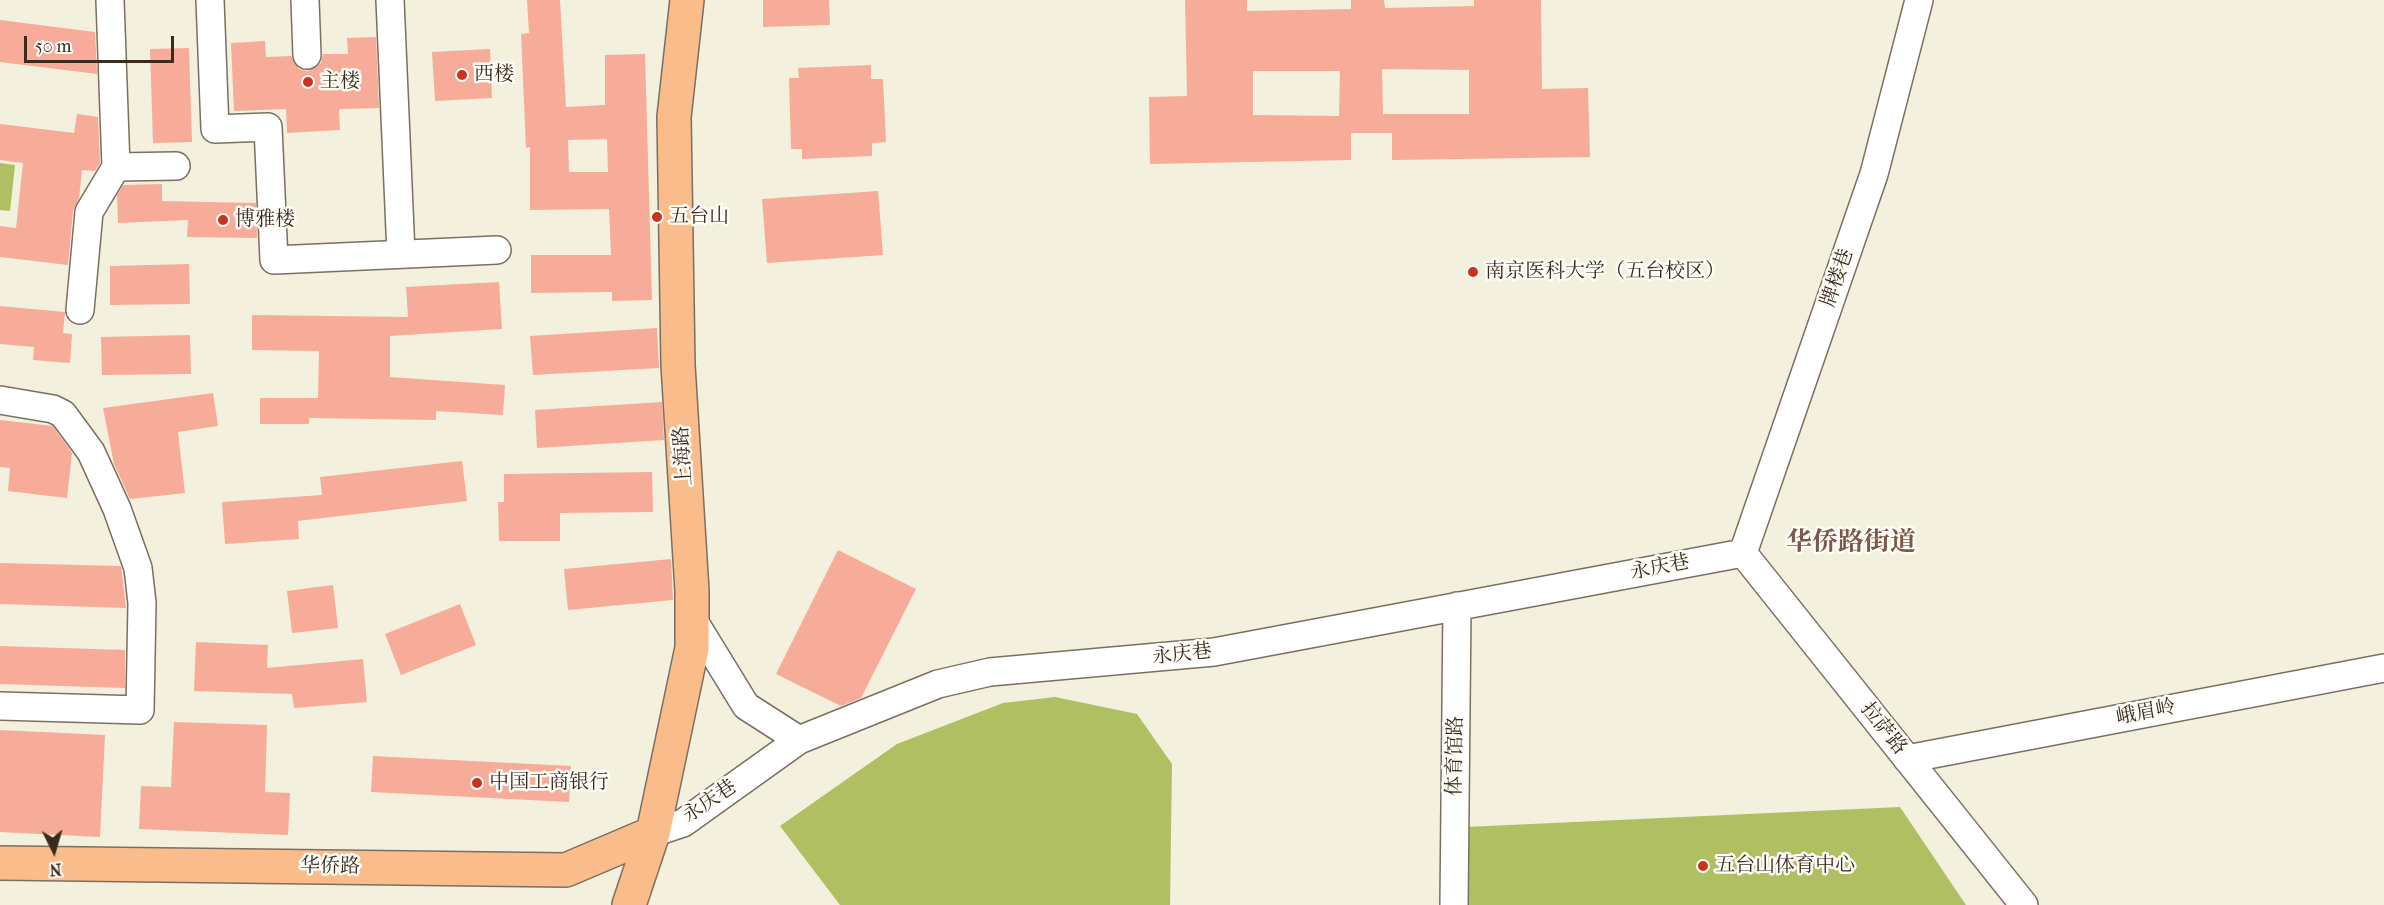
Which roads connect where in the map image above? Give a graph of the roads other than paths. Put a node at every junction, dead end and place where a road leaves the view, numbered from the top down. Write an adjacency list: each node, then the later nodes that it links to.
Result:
1 (110, 0): 9 (street)
2 (210, 0): 11 (street)
3 (305, 0): 7 (street)
4 (390, 0): 11 (street)
5 (687, 0): 16 (main road, 上海路)
6 (1919, 0): 14 (street, 牌楼巷)
7 (308, 55)
8 (176, 166): 9 (street)
9 (116, 167): 12 (street)
10 (497, 250): 11 (street)
11 (401, 255)
12 (81, 310)
13 (0, 400): 18 (street)
14 (1743, 552): 15 (street, 永庆巷); 20 (street, 拉萨路)
15 (1457, 606): 19 (street, 永庆巷); 24 (street, 体育馆路)
16 (692, 618): 19 (street); 21 (main road, 上海路)
17 (2384, 668): 20 (street, 峨眉岭)
18 (0, 705)
19 (799, 740): 21 (street, 永庆巷)
20 (1907, 759): 25 (street, 拉萨路)
21 (653, 833): 22 (main road, 华侨路); 23 (main road, 上海路)
22 (0, 863)
23 (629, 905)
24 (1454, 905)
25 (2024, 905)

